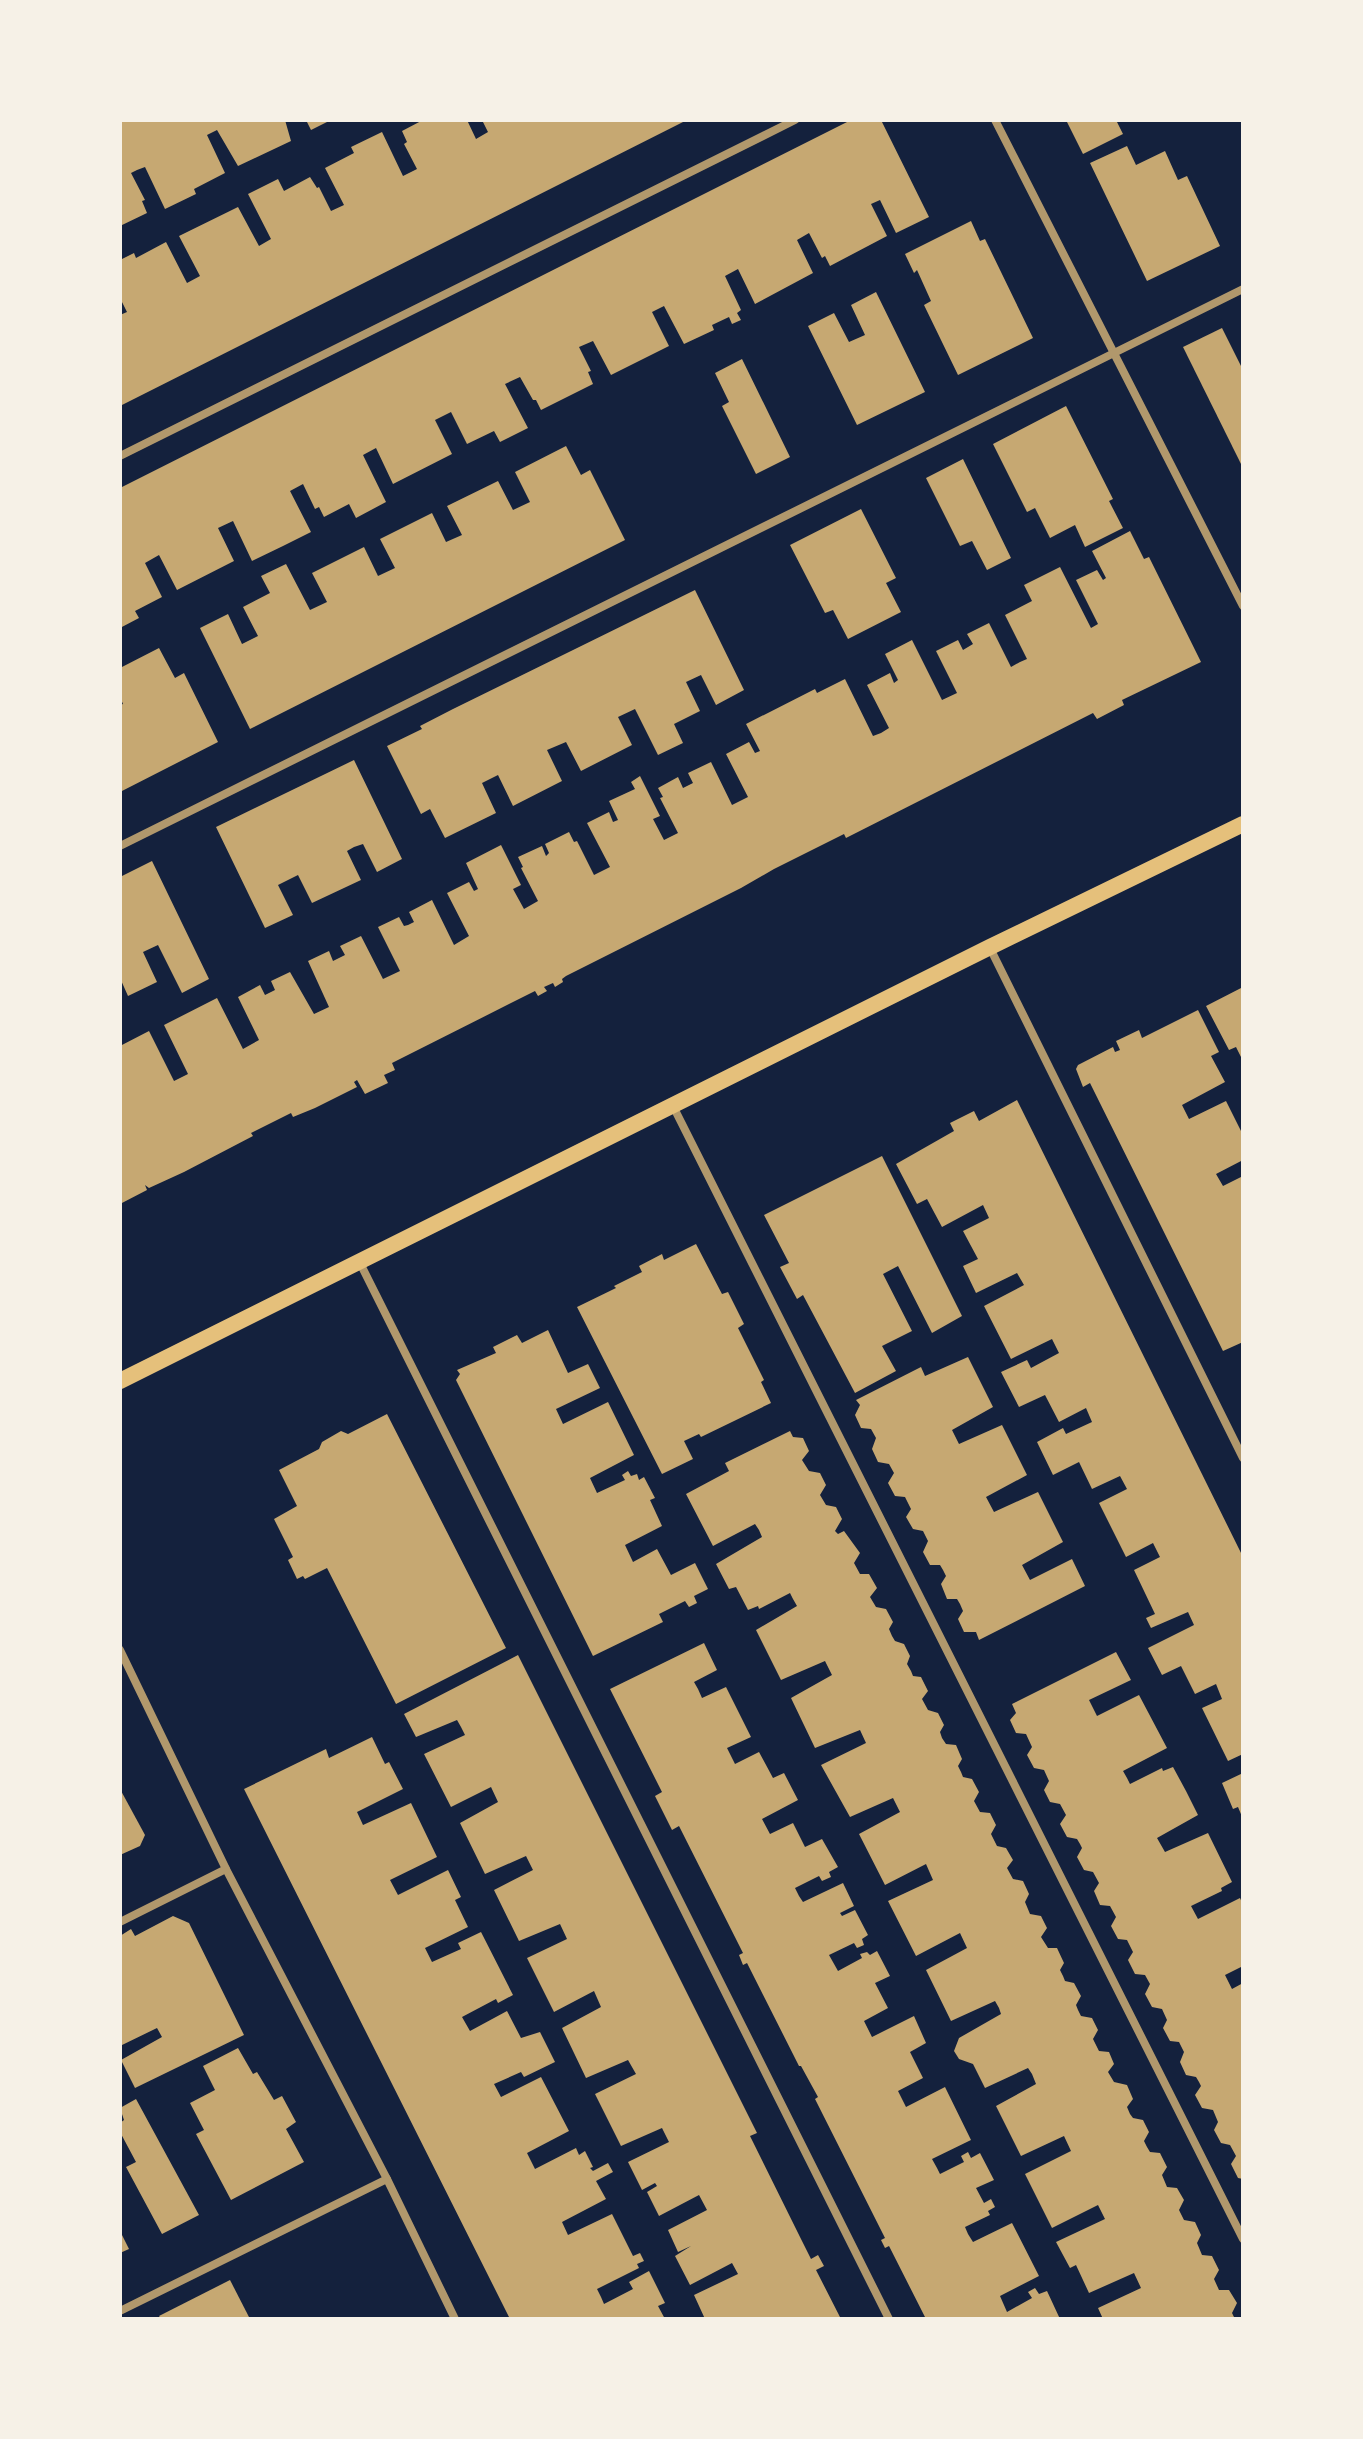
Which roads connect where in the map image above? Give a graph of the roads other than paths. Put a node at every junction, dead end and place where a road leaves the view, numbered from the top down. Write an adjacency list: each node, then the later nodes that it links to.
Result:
1 (795, 120): 5 (street)
2 (995, 120): 4 (street)
3 (1243, 289): 4 (street)
4 (1116, 352): 6 (street); 8 (street)
5 (120, 456)
6 (1243, 606)
7 (1243, 824): 9 (main road)
8 (120, 846)
9 (990, 947): 10 (main road); 13 (street)
10 (673, 1106): 11 (main road); 18 (street)
11 (358, 1260): 12 (main road); 21 (street)
12 (120, 1381)
13 (1243, 1458)
14 (120, 1650): 15 (street)
15 (226, 1869): 16 (street); 17 (street)
16 (120, 1922)
17 (387, 2179): 19 (street); 20 (street)
18 (1243, 2239)
19 (120, 2311)
20 (455, 2319)
21 (889, 2319)

